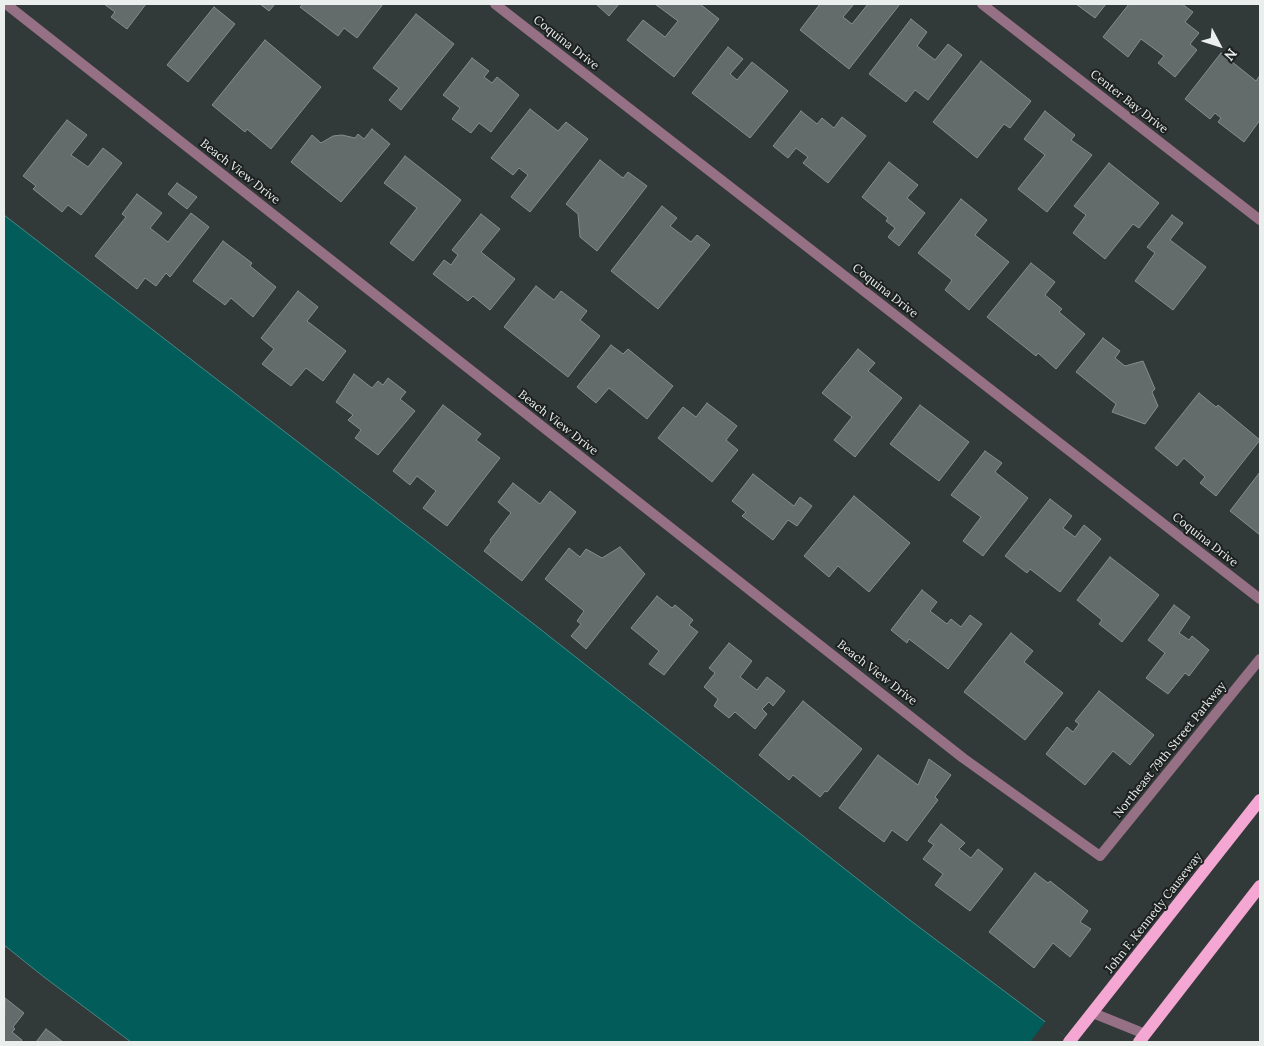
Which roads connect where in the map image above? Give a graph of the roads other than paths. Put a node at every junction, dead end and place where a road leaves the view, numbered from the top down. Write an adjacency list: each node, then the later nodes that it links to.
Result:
1 (6, 4): 8 (street, Beach View Drive)
2 (495, 4): 5 (street, Coquina Drive)
3 (982, 4): 4 (street, Center Bay Drive)
4 (1260, 220)
5 (1260, 599)
6 (1260, 659): 8 (street, Northeast 79th Street Parkway)
7 (1260, 800): 10 (main road, John F. Kennedy Causeway)
8 (1100, 856)
9 (1260, 886): 11 (main road)
10 (1092, 1013): 11 (street); 12 (main road, John F. Kennedy Causeway)
11 (1142, 1038)
12 (1069, 1042)

